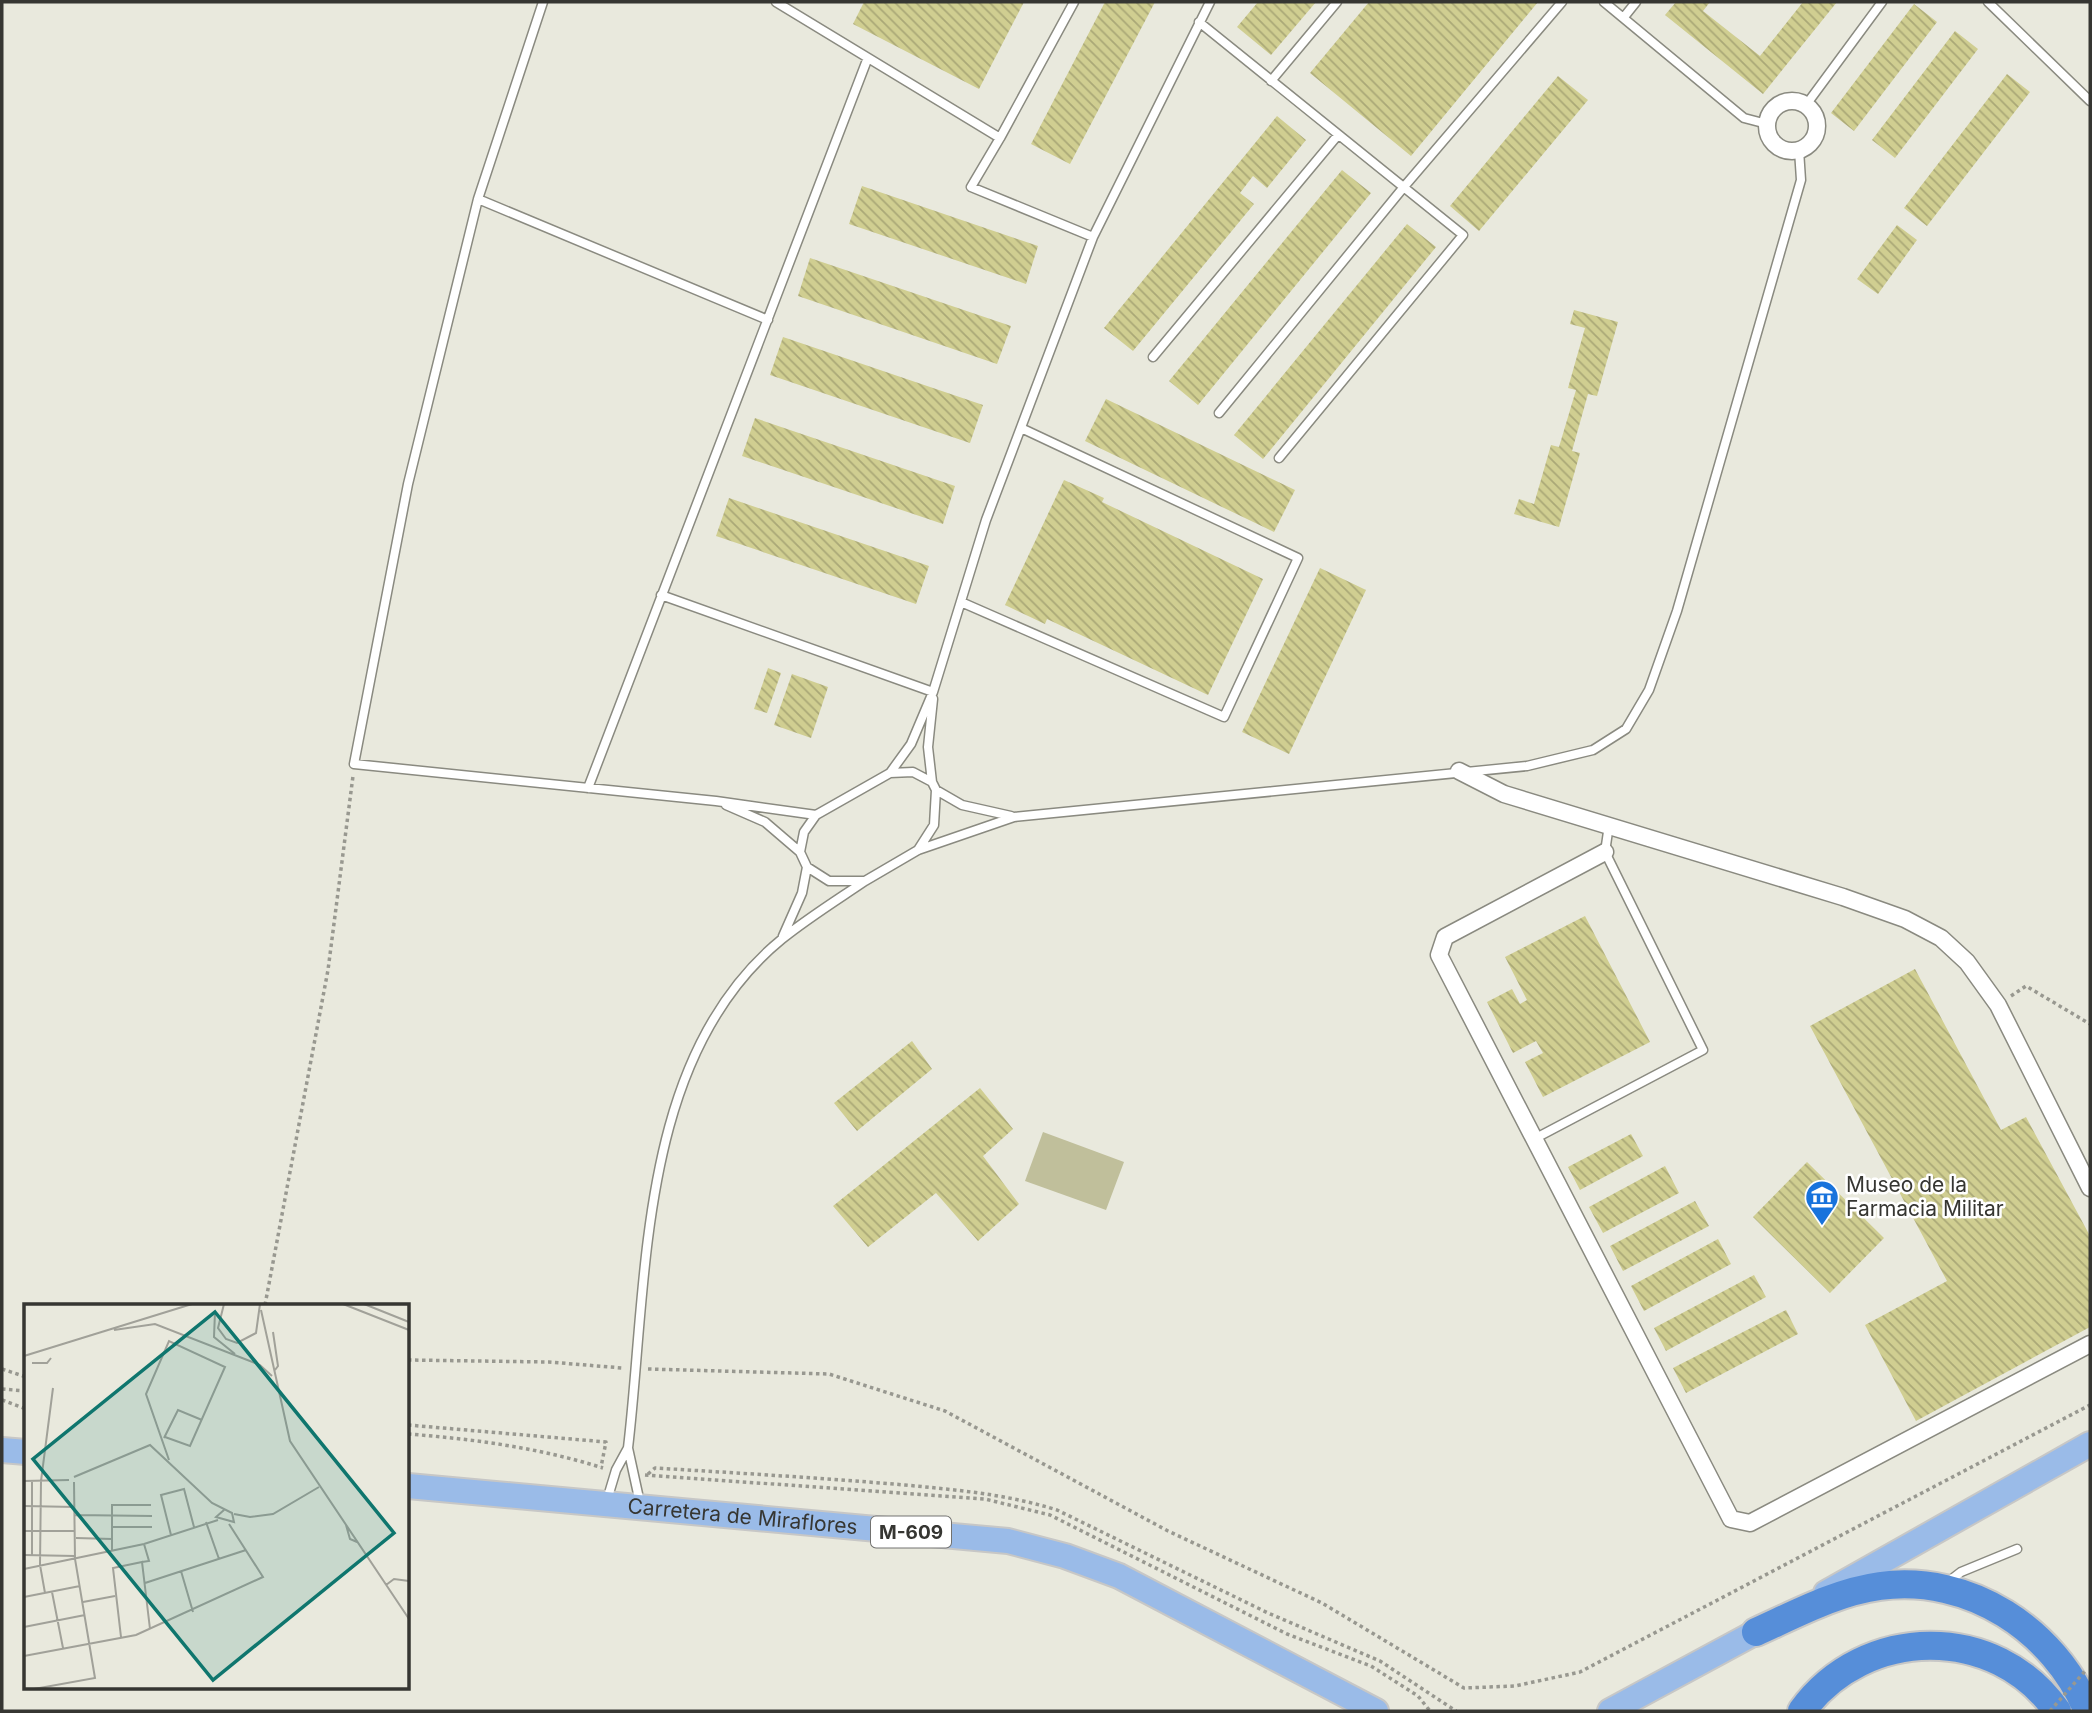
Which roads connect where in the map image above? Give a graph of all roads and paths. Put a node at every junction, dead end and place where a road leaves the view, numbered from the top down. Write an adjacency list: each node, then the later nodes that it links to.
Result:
1 (543, 2): 22 (lane)
2 (776, 2): 13 (lane)
3 (1074, 2): 19 (lane)
4 (1210, 2): 12 (lane)
5 (1337, 2): 14 (lane)
6 (1562, 2): 21 (lane)
7 (1604, 2): 11 (lane)
8 (1636, 2): 11 (lane)
9 (1882, 2): 16 (lane)
10 (1988, 2): 15 (lane)
11 (1623, 17): 17 (lane)
12 (1199, 22): 14 (lane); 23 (lane)
13 (867, 60): 19 (lane); 24 (lane)
14 (1271, 81): 18 (lane)
15 (2090, 101)
16 (1806, 106): 17 (street); 20 (street)
17 (1767, 124): 20 (street)
18 (1338, 135): 21 (lane); 25 (lane)
19 (1000, 138): 23 (lane)
20 (1799, 150): 33 (lane)
21 (1403, 188): 26 (lane); 28 (lane)
22 (478, 200): 24 (lane); 32 (lane)
23 (1093, 237): 27 (lane)
24 (768, 320): 29 (lane)
25 (1153, 357)
26 (1219, 413)
27 (1021, 428): 30 (lane); 30 (lane)
28 (1279, 457)
29 (661, 594): 31 (lane); 36 (lane)
30 (961, 602): 31 (lane)
31 (933, 692): 34 (lane); 35 (lane)
32 (354, 764): 36 (lane); 51 (path)
33 (1459, 771): 39 (lane); 40 (street)
34 (890, 773): 35 (lane); 38 (lane)
35 (934, 786): 39 (lane); 41 (lane)
36 (588, 788): 37 (lane)
37 (716, 802): 38 (lane); 42 (lane)
38 (816, 815): 42 (lane)
39 (1014, 817): 41 (lane)
40 (1609, 825): 43 (lane); 47 (street)
41 (918, 850): 45 (lane)
42 (800, 852): 44 (lane)
43 (1605, 852): 49 (street); 49 (lane)
44 (807, 867): 45 (lane); 46 (lane)
45 (865, 881): 46 (lane)
46 (781, 939): 55 (lane)
47 (1998, 1005): 48 (path); 50 (street)
48 (2090, 1024)
49 (1534, 1139): 52 (street)
50 (2090, 1188)
51 (265, 1304)
52 (2090, 1344)
53 (410, 1360): 55 (path)
54 (2, 1369): 56 (path)
55 (636, 1369): 60 (path); 65 (lane)
56 (24, 1376)
57 (2, 1389): 58 (path)
58 (24, 1391)
59 (2, 1400): 61 (path)
60 (2090, 1405)
61 (24, 1408)
62 (410, 1425): 63 (path)
63 (410, 1434)
64 (2090, 1444): 73 (main road)
65 (628, 1448): 69 (lane); 70 (lane)
66 (2, 1450): 67 (main road)
67 (24, 1452)
68 (410, 1486): 69 (main road, Carretera de Miraflores / M-609)
69 (606, 1502): 70 (main road, Carretera de Miraflores / M-609)
70 (640, 1505): 75 (main road, Carretera de Miraflores / M-609)
71 (2017, 1549): 72 (lane)
72 (1940, 1589): 73 (highway); 80 (highway)
73 (1756, 1632): 76 (main road)
74 (2086, 1670): 78 (path, bridge)
75 (1376, 1711)
76 (1610, 1711)
77 (1802, 1711): 79 (highway)
78 (2050, 1711)
79 (2057, 1711)
80 (2088, 1711)

